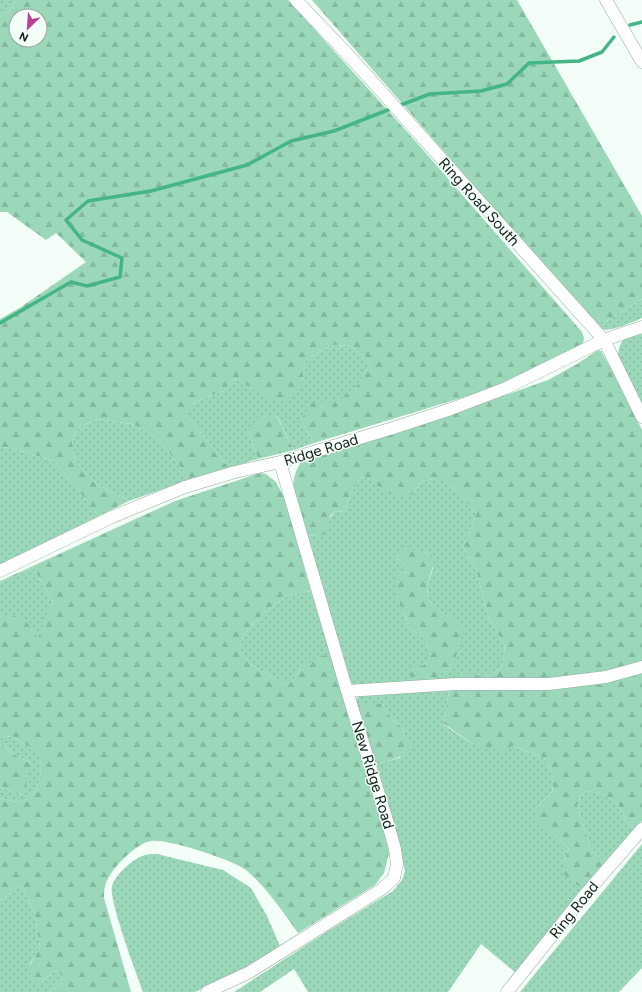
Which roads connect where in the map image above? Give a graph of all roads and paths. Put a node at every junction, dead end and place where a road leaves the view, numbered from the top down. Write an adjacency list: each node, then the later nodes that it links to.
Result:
1 (296, 0): 5 (street, Ring Road South)
2 (606, 0): 3 (street)
3 (642, 62)
4 (642, 328): 5 (street, Ridge Road)
5 (604, 340): 6 (street, Ring Road South); 7 (street, Ridge Road)
6 (642, 417)
7 (280, 462): 8 (street, Ridge Road); 10 (street, New Ridge Road)
8 (0, 571)
9 (642, 667): 10 (street)
10 (347, 691): 12 (street, New Ridge Road)
11 (642, 829): 13 (street, Ring Road)
12 (207, 992)
13 (507, 992)

